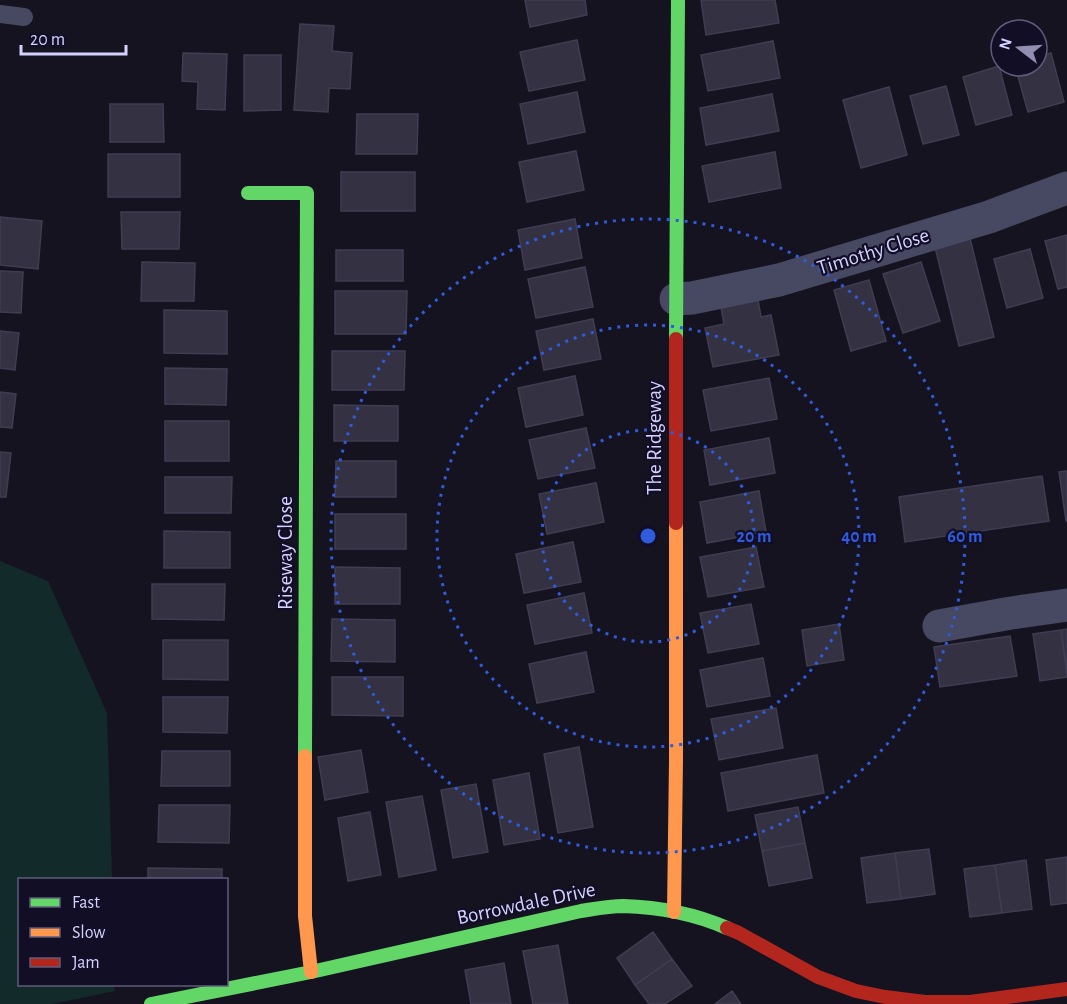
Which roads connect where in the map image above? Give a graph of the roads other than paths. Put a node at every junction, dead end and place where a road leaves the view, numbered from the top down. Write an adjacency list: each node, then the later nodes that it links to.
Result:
1 (678, 0): 6 (street, The Ridgeway)
2 (0, 14): 3 (lane)
3 (24, 17)
4 (1067, 188): 6 (street, Timothy Close)
5 (248, 194): 10 (street, Riseway Close)
6 (676, 299): 9 (street, The Ridgeway)
7 (1067, 605): 8 (street)
8 (939, 626)
9 (674, 912): 10 (street, Borrowdale Drive); 11 (street, Borrowdale Drive)
10 (311, 972): 12 (street, Borrowdale Drive)
11 (1067, 989)
12 (151, 1004)

